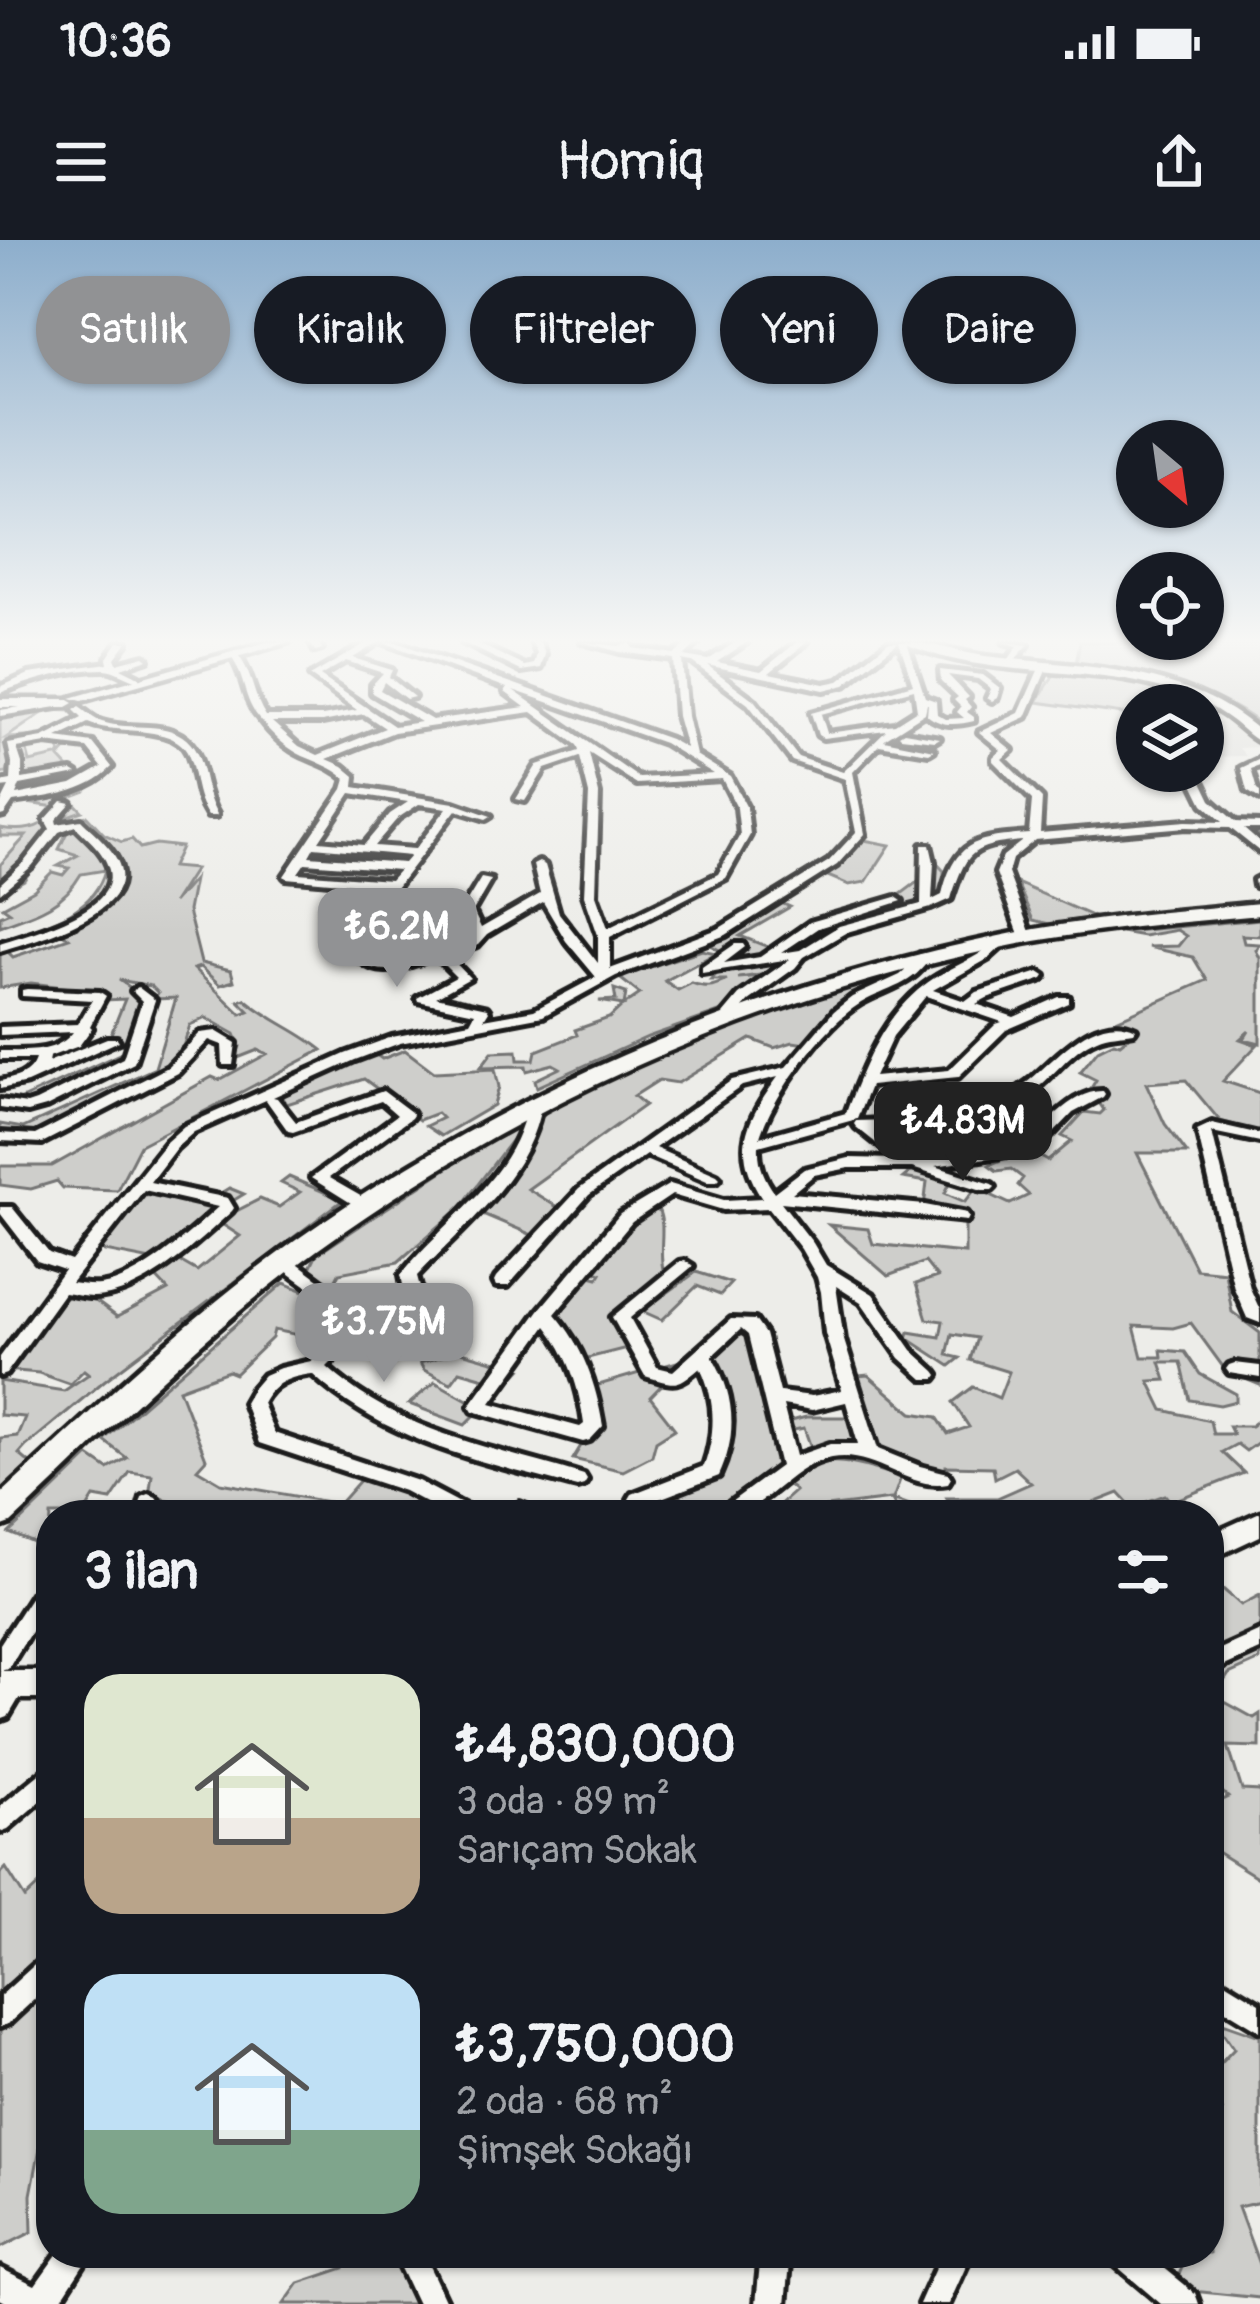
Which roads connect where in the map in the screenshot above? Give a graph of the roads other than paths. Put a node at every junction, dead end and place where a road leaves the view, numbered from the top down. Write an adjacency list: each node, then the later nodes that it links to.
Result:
1 (178, 738): 32 (street)
2 (285, 738): 16 (street)
3 (369, 738): 16 (street)
4 (570, 738): 12 (street)
5 (656, 738): 15 (street)
6 (688, 738): 15 (street)
7 (779, 738): 20 (street)
8 (882, 738): 11 (street)
9 (993, 738): 37 (street)
10 (46, 740): 13 (street); 26 (street)
11 (877, 742): 14 (street); 20 (street)
12 (583, 748): 19 (street); 28 (street); 55 (street)
13 (6, 750): 21 (street)
14 (929, 750)
15 (692, 754): 19 (street)
16 (319, 758): 23 (street)
17 (1260, 762): 25 (street)
18 (72, 774): 21 (street)
19 (725, 776): 55 (street)
20 (848, 777): 67 (street)
21 (17, 784): 22 (street); 26 (street)
22 (0, 785)
23 (349, 789): 27 (street); 38 (street)
24 (1199, 792): 34 (street)
25 (1260, 796)
26 (11, 799): 31 (street)
27 (418, 799): 30 (street); 39 (street)
28 (521, 799)
29 (66, 803): 36 (street)
30 (454, 806): 33 (street); 42 (street)
31 (0, 813)
32 (212, 814)
33 (486, 816)
34 (1231, 823): 35 (street); 37 (street); 41 (street)
35 (1260, 826)
36 (54, 827): 48 (street); 56 (street)
37 (1032, 838): 51 (street); 54 (street)
38 (312, 844): 39 (street); 43 (street)
39 (367, 848): 42 (street)
40 (926, 848): 51 (street)
41 (1260, 849)
42 (418, 853): 45 (street)
43 (302, 859): 45 (street); 47 (street)
44 (539, 865): 49 (street)
45 (407, 868): 47 (street)
46 (485, 880): 53 (street)
47 (395, 884): 58 (street)
48 (0, 890)
49 (543, 897): 53 (street); 67 (street)
50 (896, 901): 63 (street)
51 (927, 906): 60 (street)
52 (1260, 912): 54 (main road)
53 (483, 932): 59 (street)
54 (1016, 932): 61 (main road); 69 (street)
55 (604, 935): 67 (street)
56 (0, 947)
57 (739, 947): 64 (street)
58 (343, 949)
59 (439, 953): 62 (street); 75 (street)
60 (804, 953): 63 (street); 65 (street)
61 (924, 957): 73 (main road); 83 (street)
62 (365, 958)
63 (758, 964): 64 (street)
64 (706, 970): 65 (street)
65 (783, 972): 73 (street)
66 (1039, 976): 72 (street)
67 (604, 978): 75 (street)
68 (139, 991): 90 (street)
69 (923, 991): 72 (street); 85 (street)
70 (27, 993): 76 (street)
71 (1064, 1000): 74 (street)
72 (965, 1006): 74 (street)
73 (730, 1014): 89 (main road)
74 (1014, 1021): 85 (street)
75 (475, 1025): 98 (street)
76 (85, 1028): 78 (street); 81 (street)
77 (1129, 1029): 91 (street)
78 (0, 1031)
79 (112, 1041): 84 (street)
80 (0, 1055): 81 (street)
81 (43, 1055): 84 (street)
82 (228, 1062): 92 (street)
83 (790, 1070): 94 (street); 95 (street)
84 (38, 1072): 86 (street)
85 (863, 1082): 91 (street)
86 (0, 1085)
87 (1098, 1094): 96 (street)
88 (272, 1101): 101 (street)
89 (535, 1101): 101 (main road); 112 (street)
90 (0, 1104)
91 (857, 1120): 94 (street); 96 (street)
92 (0, 1137)
93 (1260, 1138): 111 (street)
94 (753, 1143): 100 (street)
95 (646, 1149): 97 (street); 108 (street)
96 (910, 1163): 99 (street); 100 (street)
97 (712, 1178)
98 (142, 1185): 107 (street); 109 (street)
99 (987, 1187)
100 (776, 1200): 103 (street); 105 (street); 110 (street)
101 (365, 1205): 104 (main road)
102 (6, 1210): 107 (street)
103 (961, 1217)
104 (286, 1262): 114 (street); 128 (main road)
105 (817, 1265): 118 (street); 119 (street)
106 (685, 1266): 113 (street)
107 (75, 1268): 109 (street)
108 (502, 1282)
109 (60, 1287): 116 (street)
110 (545, 1314): 110 (street)
111 (1260, 1316)
112 (419, 1332)
113 (702, 1355): 120 (street); 125 (street)
114 (316, 1367): 124 (street); 126 (street)
115 (1235, 1369): 117 (street)
116 (0, 1370)
117 (1260, 1372)
118 (929, 1375)
119 (850, 1395): 120 (street); 121 (street)
120 (772, 1397): 122 (street)
121 (869, 1453): 122 (street); 123 (street)
122 (790, 1469): 127 (street)
123 (941, 1478)
124 (577, 1480)
125 (639, 1499)
126 (438, 1500)
127 (748, 1500)
128 (0, 1514)
129 (1260, 1523): 130 (main road)
130 (1224, 1541)
131 (36, 1615): 135 (street)
132 (1260, 1640): 133 (street)
133 (1224, 1657)
134 (36, 1685): 135 (main road)
135 (4, 1686)
136 (36, 1791): 137 (street)
137 (0, 1821)
138 (36, 1981): 140 (street)
139 (1224, 1995): 141 (street)
140 (0, 2014)
141 (1260, 2018)
142 (65, 2268): 148 (street)
143 (415, 2268): 149 (street)
144 (775, 2268): 150 (street)
145 (950, 2268): 151 (street)
146 (1141, 2268): 152 (street)
147 (0, 2283): 148 (street)
148 (40, 2304)
149 (432, 2304)
150 (771, 2304)
151 (934, 2304)
152 (1184, 2304)

